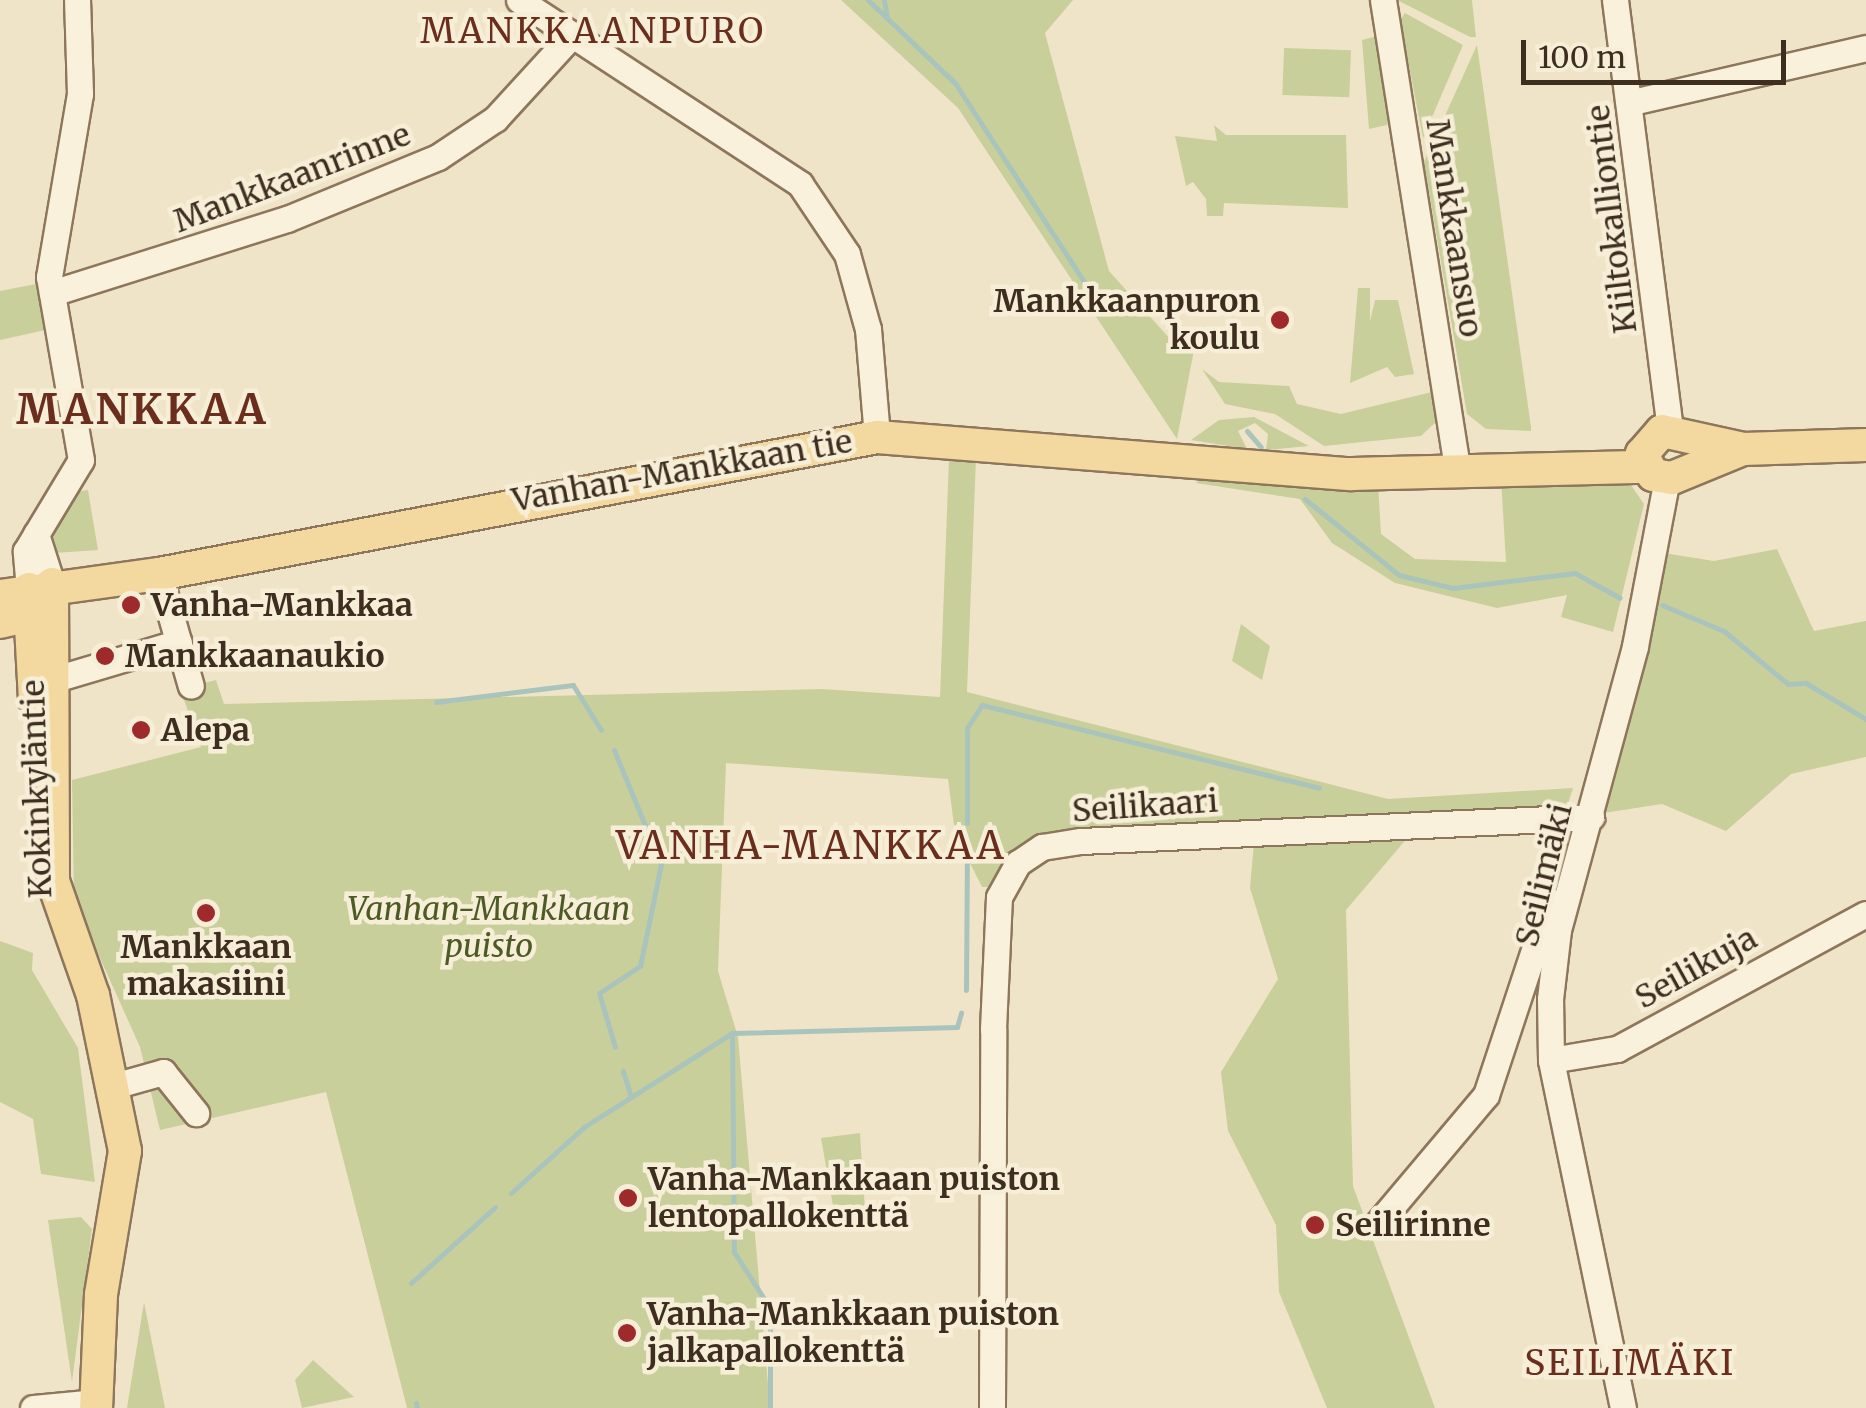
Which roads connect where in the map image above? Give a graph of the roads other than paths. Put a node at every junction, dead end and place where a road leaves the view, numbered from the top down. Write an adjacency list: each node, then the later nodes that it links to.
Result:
1 (78, 0): 8 (street)
2 (519, 0): 5 (street)
3 (1383, 0): 12 (street, Mankkaansuo)
4 (1615, 0): 7 (street, Kiiltokalliontie)
5 (570, 36): 8 (street, Mankkaanrinne); 9 (street)
6 (1866, 48): 7 (street)
7 (1632, 102): 11 (street, Kiiltokalliontie)
8 (52, 293): 14 (street)
9 (877, 437): 12 (main road, Vanhan-Mankkaan tie); 13 (main road, Vanhan-Mankkaan tie)
10 (1866, 444): 11 (main road, Vanhan-Mankkaan tie)
11 (1667, 454): 12 (main road, Vanhan-Mankkaan tie); 18 (street, Seilimäki)
12 (1456, 457)
13 (159, 574): 14 (main road, Vanhan-Mankkaan tie); 15 (street)
14 (28, 603): 16 (main road, Kokinkyläntie)
15 (179, 642): 16 (street); 17 (street)
16 (45, 682): 22 (main road, Kokinkyläntie)
17 (191, 686)
18 (1590, 817): 19 (street, Seilimäki); 27 (street, Seilikaari)
19 (1568, 898): 21 (street, Seilimäki); 24 (street)
20 (1866, 914): 21 (street, Seilikuja)
21 (1552, 1060): 28 (street, Seilimäki)
22 (117, 1085): 23 (street); 25 (main road, Kokinkyläntie)
23 (196, 1112)
24 (1380, 1222)
25 (96, 1405): 26 (street)
26 (32, 1408)
27 (992, 1408)
28 (1623, 1408)

